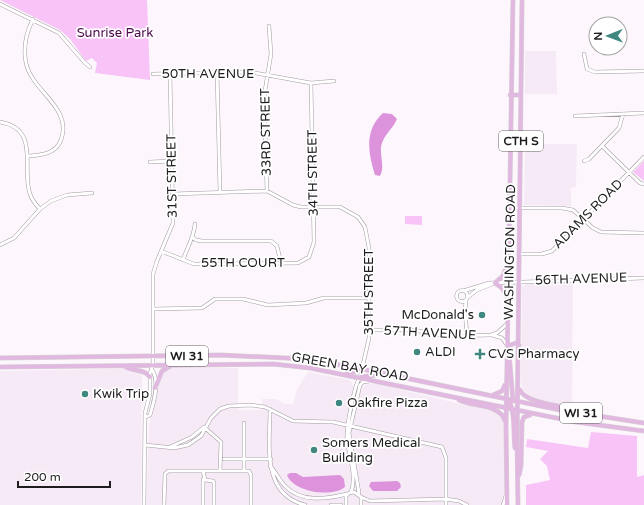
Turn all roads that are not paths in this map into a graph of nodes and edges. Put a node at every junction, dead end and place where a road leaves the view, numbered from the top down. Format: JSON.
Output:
{"nodes":[{"id":1,"x":513,"y":0,"type":"edge"},
{"id":2,"x":522,"y":0,"type":"edge"},
{"id":3,"x":0,"y":4,"type":"edge"},
{"id":4,"x":33,"y":19,"type":"junction"},
{"id":5,"x":269,"y":26,"type":"dead end"},
{"id":6,"x":584,"y":54,"type":"dead end"},
{"id":7,"x":90,"y":67,"type":"dead end"},
{"id":8,"x":644,"y":71,"type":"edge"},
{"id":9,"x":217,"y":72,"type":"junction"},
{"id":10,"x":153,"y":74,"type":"dead end"},
{"id":11,"x":170,"y":74,"type":"junction"},
{"id":12,"x":267,"y":74,"type":"junction"},
{"id":13,"x":334,"y":81,"type":"dead end"},
{"id":14,"x":311,"y":83,"type":"junction"},
{"id":15,"x":510,"y":95,"type":"junction"},
{"id":16,"x":521,"y":95,"type":"junction"},
{"id":17,"x":644,"y":113,"type":"edge"},
{"id":18,"x":623,"y":114,"type":"junction"},
{"id":19,"x":575,"y":116,"type":"dead end"},
{"id":20,"x":0,"y":122,"type":"edge"},
{"id":21,"x":602,"y":146,"type":"junction"},
{"id":22,"x":28,"y":156,"type":"junction"},
{"id":23,"x":644,"y":157,"type":"edge"},
{"id":24,"x":172,"y":161,"type":"junction"},
{"id":25,"x":584,"y":161,"type":"dead end"},
{"id":26,"x":150,"y":162,"type":"dead end"},
{"id":27,"x":630,"y":172,"type":"junction"},
{"id":28,"x":644,"y":184,"type":"edge"},
{"id":29,"x":267,"y":191,"type":"junction"},
{"id":30,"x":92,"y":193,"type":"dead end"},
{"id":31,"x":220,"y":193,"type":"junction"},
{"id":32,"x":172,"y":194,"type":"junction"},
{"id":33,"x":314,"y":207,"type":"junction"},
{"id":34,"x":509,"y":208,"type":"junction"},
{"id":35,"x":520,"y":208,"type":"junction"},
{"id":36,"x":40,"y":209,"type":"junction"},
{"id":37,"x":584,"y":219,"type":"junction"},
{"id":38,"x":195,"y":224,"type":"dead end"},
{"id":39,"x":644,"y":233,"type":"edge"},
{"id":40,"x":192,"y":237,"type":"junction"},
{"id":41,"x":0,"y":245,"type":"edge"},
{"id":42,"x":509,"y":250,"type":"junction"},
{"id":43,"x":161,"y":251,"type":"junction"},
{"id":44,"x":520,"y":254,"type":"junction"},
{"id":45,"x":183,"y":260,"type":"junction"},
{"id":46,"x":304,"y":260,"type":"joint"},
{"id":47,"x":281,"y":263,"type":"junction"},
{"id":48,"x":644,"y":278,"type":"edge"},
{"id":49,"x":508,"y":281,"type":"junction"},
{"id":50,"x":519,"y":281,"type":"junction"},
{"id":51,"x":495,"y":283,"type":"junction"},
{"id":52,"x":463,"y":291,"type":"junction"},
{"id":53,"x":369,"y":298,"type":"junction"},
{"id":54,"x":508,"y":298,"type":"junction"},
{"id":55,"x":466,"y":299,"type":"junction"},
{"id":56,"x":459,"y":302,"type":"junction"},
{"id":57,"x":153,"y":309,"type":"junction"},
{"id":58,"x":464,"y":311,"type":"junction"},
{"id":59,"x":508,"y":322,"type":"junction"},
{"id":60,"x":369,"y":330,"type":"junction"},
{"id":61,"x":467,"y":335,"type":"junction"},
{"id":62,"x":491,"y":335,"type":"junction"},
{"id":63,"x":519,"y":345,"type":"junction"},
{"id":64,"x":508,"y":346,"type":"junction"},
{"id":65,"x":153,"y":357,"type":"junction"},
{"id":66,"x":0,"y":358,"type":"edge"},
{"id":67,"x":507,"y":358,"type":"junction"},
{"id":68,"x":124,"y":365,"type":"junction"},
{"id":69,"x":172,"y":365,"type":"junction"},
{"id":70,"x":0,"y":367,"type":"edge"},
{"id":71,"x":153,"y":367,"type":"junction"},
{"id":72,"x":362,"y":369,"type":"junction"},
{"id":73,"x":343,"y":373,"type":"junction"},
{"id":74,"x":385,"y":374,"type":"junction"},
{"id":75,"x":150,"y":377,"type":"junction"},
{"id":76,"x":360,"y":377,"type":"junction"},
{"id":77,"x":375,"y":380,"type":"junction"},
{"id":78,"x":519,"y":384,"type":"junction"},
{"id":79,"x":155,"y":388,"type":"junction"},
{"id":80,"x":491,"y":395,"type":"junction"},
{"id":81,"x":455,"y":398,"type":"junction"},
{"id":82,"x":506,"y":399,"type":"junction"},
{"id":83,"x":512,"y":400,"type":"junction"},
{"id":84,"x":519,"y":401,"type":"junction"},
{"id":85,"x":270,"y":409,"type":"junction"},
{"id":86,"x":507,"y":409,"type":"junction"},
{"id":87,"x":513,"y":410,"type":"junction"},
{"id":88,"x":519,"y":412,"type":"junction"},
{"id":89,"x":534,"y":414,"type":"junction"},
{"id":90,"x":589,"y":414,"type":"junction"},
{"id":91,"x":146,"y":417,"type":"junction"},
{"id":92,"x":244,"y":422,"type":"dead end"},
{"id":93,"x":644,"y":423,"type":"edge"},
{"id":94,"x":349,"y":426,"type":"junction"},
{"id":95,"x":204,"y":427,"type":"junction"},
{"id":96,"x":506,"y":428,"type":"junction"},
{"id":97,"x":644,"y":431,"type":"edge"},
{"id":98,"x":145,"y":445,"type":"junction"},
{"id":99,"x":224,"y":459,"type":"dead end"},
{"id":100,"x":244,"y":459,"type":"junction"},
{"id":101,"x":270,"y":459,"type":"junction"},
{"id":102,"x":270,"y":466,"type":"junction"},
{"id":103,"x":203,"y":471,"type":"junction"},
{"id":104,"x":220,"y":471,"type":"junction"},
{"id":105,"x":244,"y":471,"type":"junction"},
{"id":106,"x":203,"y":478,"type":"junction"},
{"id":107,"x":518,"y":479,"type":"junction"},
{"id":108,"x":351,"y":492,"type":"junction"},
{"id":109,"x":347,"y":494,"type":"junction"},
{"id":110,"x":359,"y":494,"type":"junction"},
{"id":111,"x":507,"y":494,"type":"junction"},
{"id":112,"x":362,"y":497,"type":"junction"},
{"id":113,"x":446,"y":499,"type":"junction"},
{"id":114,"x":144,"y":505,"type":"edge"},
{"id":115,"x":164,"y":505,"type":"edge"},
{"id":116,"x":203,"y":505,"type":"edge"},
{"id":117,"x":214,"y":505,"type":"edge"},
{"id":118,"x":251,"y":505,"type":"edge"},
{"id":119,"x":305,"y":505,"type":"edge"},
{"id":120,"x":331,"y":505,"type":"edge"},
{"id":121,"x":341,"y":505,"type":"edge"},
{"id":122,"x":346,"y":505,"type":"edge"},
{"id":123,"x":361,"y":505,"type":"edge"},
{"id":124,"x":446,"y":505,"type":"edge"},
{"id":125,"x":467,"y":505,"type":"edge"},
{"id":126,"x":503,"y":505,"type":"edge"},
{"id":127,"x":507,"y":505,"type":"edge"},
{"id":128,"x":518,"y":505,"type":"edge"}],
"edges":[{"from":1,"to":15,"type":"main road","name":"WASHINGTON ROAD","number":"CTH S"},
{"from":2,"to":16,"type":"main road","name":"WASHINGTON ROAD","number":"CTH S"},
{"from":3,"to":4,"type":"street"},
{"from":4,"to":7,"type":"street"},
{"from":4,"to":22,"type":"street"},
{"from":5,"to":12,"type":"street","name":"33RD STREET"},
{"from":6,"to":8,"type":"street"},
{"from":9,"to":11,"type":"street","name":"50TH AVENUE"},
{"from":9,"to":12,"type":"street","name":"50TH AVENUE"},
{"from":9,"to":31,"type":"street"},
{"from":10,"to":11,"type":"street","name":"50TH AVENUE"},
{"from":11,"to":24,"type":"street","name":"31ST STREET"},
{"from":12,"to":14,"type":"street","name":"50TH AVENUE"},
{"from":12,"to":29,"type":"street","name":"33RD STREET"},
{"from":13,"to":14,"type":"street","name":"50TH AVENUE"},
{"from":14,"to":33,"type":"street","name":"34TH STREET"},
{"from":15,"to":16,"type":"main road"},
{"from":15,"to":34,"type":"main road","name":"WASHINGTON ROAD","number":"CTH S"},
{"from":16,"to":35,"type":"main road","name":"WASHINGTON ROAD","number":"CTH S"},
{"from":17,"to":18,"type":"street"},
{"from":18,"to":19,"type":"street"},
{"from":18,"to":21,"type":"street"},
{"from":20,"to":22,"type":"street"},
{"from":21,"to":25,"type":"street"},
{"from":21,"to":27,"type":"street"},
{"from":22,"to":36,"type":"street"},
{"from":23,"to":27,"type":"street","name":"ADAMS ROAD"},
{"from":24,"to":26,"type":"street"},
{"from":24,"to":32,"type":"street","name":"31ST STREET"},
{"from":27,"to":28,"type":"street"},
{"from":27,"to":37,"type":"street","name":"ADAMS ROAD"},
{"from":29,"to":31,"type":"street"},
{"from":29,"to":33,"type":"street"},
{"from":30,"to":36,"type":"street"},
{"from":31,"to":32,"type":"street"},
{"from":32,"to":43,"type":"street","name":"31ST STREET"},
{"from":33,"to":46,"type":"street","name":"34TH STREET"},
{"from":33,"to":53,"type":"street","name":"35TH STREET"},
{"from":34,"to":35,"type":"street"},
{"from":34,"to":42,"type":"main road","name":"WASHINGTON ROAD","number":"CTH S"},
{"from":35,"to":37,"type":"street"},
{"from":35,"to":44,"type":"main road","name":"WASHINGTON ROAD","number":"CTH S"},
{"from":36,"to":41,"type":"street"},
{"from":37,"to":39,"type":"street"},
{"from":37,"to":44,"type":"street","name":"ADAMS ROAD"},
{"from":38,"to":40,"type":"street"},
{"from":40,"to":45,"type":"street"},
{"from":40,"to":47,"type":"street"},
{"from":42,"to":49,"type":"main road","name":"WASHINGTON ROAD","number":"CTH S"},
{"from":42,"to":51,"type":"main road"},
{"from":43,"to":45,"type":"street","name":"55TH COURT"},
{"from":43,"to":57,"type":"street","name":"31ST STREET"},
{"from":44,"to":50,"type":"main road","name":"WASHINGTON ROAD","number":"CTH S"},
{"from":45,"to":47,"type":"street","name":"55TH COURT"},
{"from":46,"to":47,"type":"street","name":"55TH COURT"},
{"from":48,"to":50,"type":"street","name":"56TH AVENUE"},
{"from":49,"to":50,"type":"street","name":"56TH AVENUE"},
{"from":49,"to":51,"type":"street","name":"56TH AVENUE"},
{"from":49,"to":54,"type":"main road","name":"WASHINGTON ROAD","number":"CTH S"},
{"from":50,"to":63,"type":"main road","name":"WASHINGTON ROAD","number":"CTH S"},
{"from":51,"to":52,"type":"street","name":"56TH AVENUE"},
{"from":51,"to":54,"type":"main road"},
{"from":51,"to":55,"type":"street","name":"56TH AVENUE"},
{"from":52,"to":55,"type":"street"},
{"from":52,"to":56,"type":"street"},
{"from":53,"to":57,"type":"street"},
{"from":53,"to":60,"type":"street","name":"35TH STREET"},
{"from":54,"to":59,"type":"main road","name":"WASHINGTON ROAD","number":"CTH S"},
{"from":55,"to":56,"type":"street"},
{"from":55,"to":58,"type":"street"},
{"from":56,"to":58,"type":"street"},
{"from":57,"to":65,"type":"street","name":"31ST STREET"},
{"from":58,"to":61,"type":"street"},
{"from":59,"to":62,"type":"street","name":"57TH AVENUE"},
{"from":59,"to":64,"type":"main road","name":"WASHINGTON ROAD","number":"CTH S"},
{"from":60,"to":61,"type":"street","name":"57TH AVENUE"},
{"from":60,"to":72,"type":"street","name":"35TH STREET"},
{"from":61,"to":62,"type":"street","name":"57TH AVENUE"},
{"from":62,"to":64,"type":"street","name":"57TH AVENUE"},
{"from":63,"to":64,"type":"main road"},
{"from":63,"to":78,"type":"main road","name":"WASHINGTON ROAD","number":"CTH S"},
{"from":64,"to":67,"type":"main road","name":"WASHINGTON ROAD","number":"CTH S"},
{"from":64,"to":83,"type":"main road"},
{"from":65,"to":66,"type":"main road","name":"GREEN BAY ROAD","number":"WI 31"},
{"from":65,"to":71,"type":"street","name":"31ST STREET"},
{"from":65,"to":72,"type":"main road","name":"GREEN BAY ROAD","number":"WI 31"},
{"from":67,"to":80,"type":"main road"},
{"from":67,"to":82,"type":"main road","name":"WASHINGTON ROAD","number":"CTH S"},
{"from":68,"to":70,"type":"main road","name":"GREEN BAY ROAD","number":"WI 31"},
{"from":68,"to":71,"type":"main road","name":"GREEN BAY ROAD","number":"WI 31"},
{"from":68,"to":75,"type":"main road"},
{"from":69,"to":71,"type":"main road","name":"GREEN BAY ROAD","number":"WI 31"},
{"from":69,"to":73,"type":"main road","name":"GREEN BAY ROAD","number":"WI 31"},
{"from":69,"to":79,"type":"main road"},
{"from":71,"to":75,"type":"street","name":"31ST STREET"},
{"from":71,"to":79,"type":"street","name":"31ST STREET"},
{"from":72,"to":73,"type":"main road"},
{"from":72,"to":74,"type":"main road","name":"GREEN BAY ROAD","number":"WI 31"},
{"from":73,"to":76,"type":"main road","name":"GREEN BAY ROAD","number":"WI 31"},
{"from":74,"to":76,"type":"main road"},
{"from":74,"to":80,"type":"main road","name":"GREEN BAY ROAD","number":"WI 31"},
{"from":75,"to":91,"type":"street","name":"31ST STREET"},
{"from":76,"to":77,"type":"main road","name":"GREEN BAY ROAD","number":"WI 31"},
{"from":76,"to":94,"type":"street"},
{"from":77,"to":81,"type":"main road","name":"GREEN BAY ROAD","number":"WI 31"},
{"from":77,"to":94,"type":"street"},
{"from":78,"to":84,"type":"main road","name":"WASHINGTON ROAD","number":"CTH S"},
{"from":78,"to":90,"type":"main road"},
{"from":79,"to":91,"type":"street","name":"31ST STREET"},
{"from":80,"to":82,"type":"main road","name":"GREEN BAY ROAD","number":"WI 31"},
{"from":81,"to":86,"type":"main road","name":"GREEN BAY ROAD","number":"WI 31"},
{"from":81,"to":96,"type":"main road"},
{"from":82,"to":83,"type":"main road","name":"GREEN BAY ROAD","number":"WI 31"},
{"from":82,"to":86,"type":"main road","name":"WASHINGTON ROAD","number":"CTH S"},
{"from":82,"to":87,"type":"main road"},
{"from":83,"to":84,"type":"main road","name":"GREEN BAY ROAD","number":"WI 31"},
{"from":83,"to":88,"type":"main road"},
{"from":84,"to":88,"type":"main road","name":"WASHINGTON ROAD","number":"CTH S"},
{"from":84,"to":90,"type":"main road","name":"GREEN BAY ROAD","number":"WI 31"},
{"from":85,"to":94,"type":"street"},
{"from":85,"to":95,"type":"street"},
{"from":85,"to":101,"type":"street"},
{"from":86,"to":87,"type":"main road","name":"GREEN BAY ROAD","number":"WI 31"},
{"from":86,"to":96,"type":"main road","name":"WASHINGTON ROAD","number":"CTH S"},
{"from":87,"to":88,"type":"main road","name":"GREEN BAY ROAD","number":"WI 31"},
{"from":87,"to":107,"type":"main road"},
{"from":88,"to":89,"type":"main road","name":"GREEN BAY ROAD","number":"WI 31"},
{"from":88,"to":107,"type":"main road","name":"WASHINGTON ROAD","number":"CTH S"},
{"from":89,"to":97,"type":"main road","name":"GREEN BAY ROAD","number":"WI 31"},
{"from":89,"to":107,"type":"main road"},
{"from":90,"to":93,"type":"main road","name":"GREEN BAY ROAD","number":"WI 31"},
{"from":91,"to":98,"type":"street","name":"31ST STREET"},
{"from":92,"to":100,"type":"street"},
{"from":94,"to":108,"type":"street"},
{"from":94,"to":110,"type":"street"},
{"from":94,"to":113,"type":"street"},
{"from":95,"to":98,"type":"street"},
{"from":95,"to":104,"type":"street"},
{"from":96,"to":111,"type":"main road","name":"WASHINGTON ROAD","number":"CTH S"},
{"from":98,"to":114,"type":"street","name":"31ST STREET"},
{"from":99,"to":100,"type":"street"},
{"from":100,"to":101,"type":"street"},
{"from":100,"to":105,"type":"street"},
{"from":101,"to":102,"type":"street"},
{"from":102,"to":109,"type":"street"},
{"from":102,"to":119,"type":"street"},
{"from":103,"to":104,"type":"street"},
{"from":103,"to":106,"type":"street"},
{"from":103,"to":115,"type":"street"},
{"from":104,"to":105,"type":"street"},
{"from":105,"to":118,"type":"street"},
{"from":106,"to":116,"type":"street"},
{"from":106,"to":117,"type":"street"},
{"from":107,"to":128,"type":"main road","name":"WASHINGTON ROAD","number":"CTH S"},
{"from":108,"to":109,"type":"street"},
{"from":108,"to":110,"type":"street"},
{"from":109,"to":122,"type":"street"},
{"from":110,"to":112,"type":"street"},
{"from":111,"to":126,"type":"street"},
{"from":111,"to":127,"type":"main road","name":"WASHINGTON ROAD","number":"CTH S"},
{"from":112,"to":113,"type":"street"},
{"from":112,"to":123,"type":"street"},
{"from":113,"to":124,"type":"street"},
{"from":113,"to":125,"type":"street"},
{"from":120,"to":121,"type":"street"}]}
